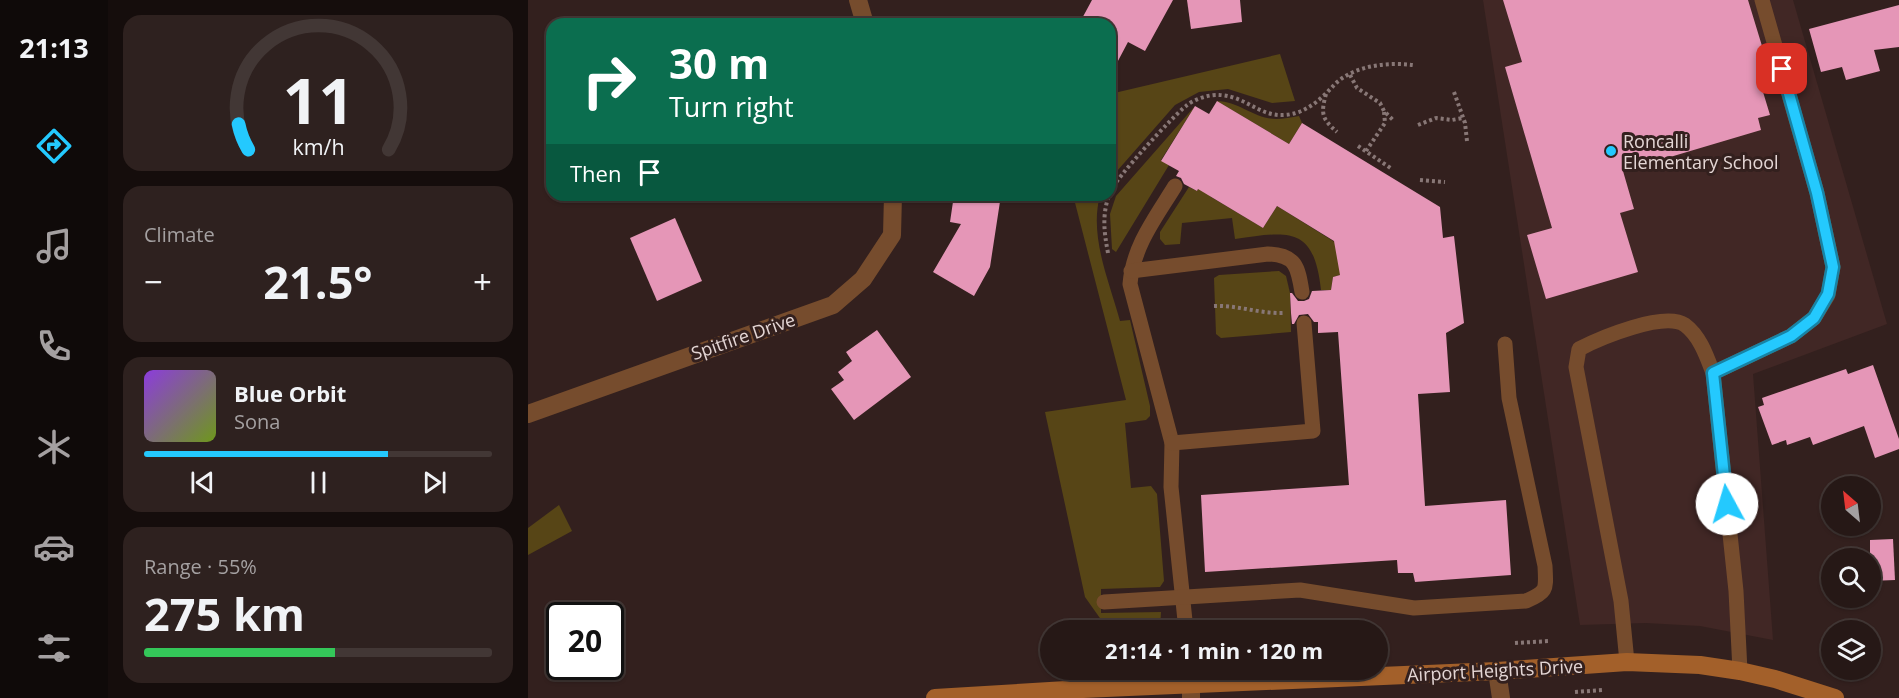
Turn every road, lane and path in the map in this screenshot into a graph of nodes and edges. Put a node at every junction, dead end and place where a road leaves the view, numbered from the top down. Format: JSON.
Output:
{"nodes":[{"id":1,"x":858,"y":0,"type":"edge"},
{"id":2,"x":1762,"y":0,"type":"edge"},
{"id":3,"x":863,"y":18,"type":"edge"},
{"id":4,"x":1413,"y":65,"type":"dead end"},
{"id":5,"x":1350,"y":75,"type":"junction"},
{"id":6,"x":1454,"y":92,"type":"dead end"},
{"id":7,"x":1326,"y":94,"type":"junction"},
{"id":8,"x":1384,"y":111,"type":"junction"},
{"id":9,"x":1463,"y":118,"type":"junction"},
{"id":10,"x":1393,"y":120,"type":"dead end"},
{"id":11,"x":1418,"y":125,"type":"dead end"},
{"id":12,"x":1337,"y":132,"type":"dead end"},
{"id":13,"x":1467,"y":141,"type":"dead end"},
{"id":14,"x":1358,"y":146,"type":"dead end"},
{"id":15,"x":1366,"y":151,"type":"junction"},
{"id":16,"x":1392,"y":169,"type":"dead end"},
{"id":17,"x":1420,"y":180,"type":"dead end"},
{"id":18,"x":1116,"y":182,"type":"edge"},
{"id":19,"x":1445,"y":182,"type":"dead end"},
{"id":20,"x":1175,"y":186,"type":"dead end"},
{"id":21,"x":893,"y":201,"type":"edge"},
{"id":22,"x":1106,"y":201,"type":"edge"},
{"id":23,"x":1108,"y":253,"type":"dead end"},
{"id":24,"x":1131,"y":271,"type":"junction"},
{"id":25,"x":1302,"y":292,"type":"dead end"},
{"id":26,"x":1215,"y":306,"type":"dead end"},
{"id":27,"x":1291,"y":313,"type":"dead end"},
{"id":28,"x":1304,"y":323,"type":"dead end"},
{"id":29,"x":1505,"y":344,"type":"dead end"},
{"id":30,"x":1713,"y":373,"type":"junction"},
{"id":31,"x":528,"y":414,"type":"edge"},
{"id":32,"x":1172,"y":443,"type":"junction"},
{"id":33,"x":1182,"y":598,"type":"junction"},
{"id":34,"x":1104,"y":602,"type":"dead end"},
{"id":35,"x":1185,"y":620,"type":"edge"},
{"id":36,"x":1627,"y":662,"type":"junction"},
{"id":37,"x":1497,"y":671,"type":"junction"},
{"id":38,"x":1740,"y":671,"type":"junction"},
{"id":39,"x":1190,"y":684,"type":"edge"},
{"id":40,"x":936,"y":698,"type":"edge"},
{"id":41,"x":1500,"y":698,"type":"edge"},
{"id":42,"x":1835,"y":698,"type":"edge"}],
"edges":[{"from":1,"to":3,"type":"street"},
{"from":2,"to":30,"type":"lane"},
{"from":4,"to":5,"type":"path"},
{"from":5,"to":7,"type":"path"},
{"from":5,"to":8,"type":"path"},
{"from":6,"to":9,"type":"path"},
{"from":7,"to":12,"type":"path"},
{"from":7,"to":18,"type":"path"},
{"from":8,"to":10,"type":"path"},
{"from":8,"to":15,"type":"path"},
{"from":9,"to":11,"type":"path"},
{"from":9,"to":13,"type":"path"},
{"from":14,"to":15,"type":"path"},
{"from":15,"to":16,"type":"path"},
{"from":17,"to":19,"type":"path"},
{"from":20,"to":24,"type":"lane"},
{"from":21,"to":31,"type":"street","name":"Spitfire Drive"},
{"from":22,"to":23,"type":"path"},
{"from":24,"to":25,"type":"lane"},
{"from":24,"to":32,"type":"lane"},
{"from":26,"to":27,"type":"path"},
{"from":28,"to":32,"type":"lane"},
{"from":29,"to":33,"type":"lane"},
{"from":30,"to":36,"type":"lane"},
{"from":30,"to":38,"type":"lane"},
{"from":32,"to":33,"type":"lane"},
{"from":33,"to":34,"type":"lane"},
{"from":33,"to":35,"type":"lane"},
{"from":36,"to":37,"type":"street","name":"Airport Heights Drive"},
{"from":36,"to":38,"type":"street","name":"Airport Heights Drive"},
{"from":37,"to":39,"type":"street","name":"Airport Heights Drive"},
{"from":37,"to":41,"type":"street"},
{"from":38,"to":42,"type":"street","name":"Airport Heights Drive"},
{"from":39,"to":40,"type":"street","name":"Airport Heights Drive"}]}
